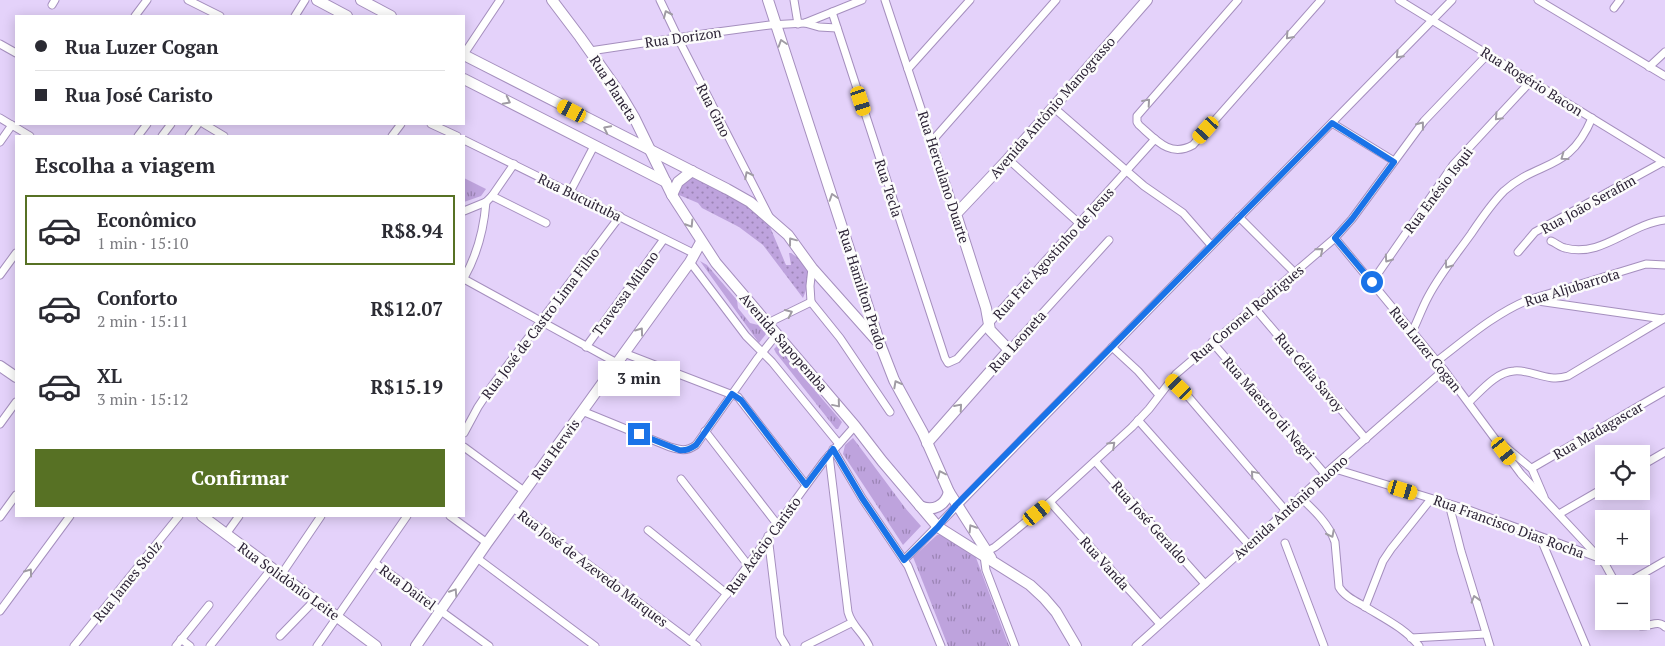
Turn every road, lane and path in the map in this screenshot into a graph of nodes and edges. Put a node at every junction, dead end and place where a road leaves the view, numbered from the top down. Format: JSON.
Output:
{"nodes":[{"id":1,"x":147,"y":0,"type":"edge"},
{"id":2,"x":188,"y":0,"type":"edge"},
{"id":3,"x":305,"y":0,"type":"edge"},
{"id":4,"x":317,"y":0,"type":"edge"},
{"id":5,"x":361,"y":0,"type":"edge"},
{"id":6,"x":500,"y":0,"type":"edge"},
{"id":7,"x":552,"y":0,"type":"edge"},
{"id":8,"x":660,"y":0,"type":"edge"},
{"id":9,"x":768,"y":0,"type":"edge"},
{"id":10,"x":794,"y":0,"type":"edge"},
{"id":11,"x":885,"y":0,"type":"edge"},
{"id":12,"x":970,"y":0,"type":"edge"},
{"id":13,"x":1056,"y":0,"type":"edge"},
{"id":14,"x":1147,"y":0,"type":"edge"},
{"id":15,"x":1238,"y":0,"type":"edge"},
{"id":16,"x":1321,"y":0,"type":"edge"},
{"id":17,"x":1399,"y":0,"type":"edge"},
{"id":18,"x":1452,"y":0,"type":"edge"},
{"id":19,"x":1538,"y":0,"type":"edge"},
{"id":20,"x":1620,"y":0,"type":"edge"},
{"id":21,"x":858,"y":1,"type":"edge"},
{"id":22,"x":1614,"y":8,"type":"dead end"},
{"id":23,"x":832,"y":12,"type":"junction"},
{"id":24,"x":136,"y":15,"type":"edge"},
{"id":25,"x":218,"y":15,"type":"edge"},
{"id":26,"x":296,"y":15,"type":"edge"},
{"id":27,"x":346,"y":15,"type":"edge"},
{"id":28,"x":390,"y":15,"type":"edge"},
{"id":29,"x":1433,"y":20,"type":"junction"},
{"id":30,"x":801,"y":24,"type":"junction"},
{"id":31,"x":776,"y":25,"type":"junction"},
{"id":32,"x":837,"y":28,"type":"junction"},
{"id":33,"x":678,"y":38,"type":"junction"},
{"id":34,"x":0,"y":44,"type":"edge"},
{"id":35,"x":590,"y":51,"type":"junction"},
{"id":36,"x":15,"y":52,"type":"edge"},
{"id":37,"x":465,"y":52,"type":"edge"},
{"id":38,"x":1665,"y":52,"type":"edge"},
{"id":39,"x":465,"y":54,"type":"edge"},
{"id":40,"x":1488,"y":54,"type":"junction"},
{"id":41,"x":1649,"y":67,"type":"junction"},
{"id":42,"x":908,"y":69,"type":"junction"},
{"id":43,"x":1665,"y":76,"type":"edge"},
{"id":44,"x":465,"y":80,"type":"edge"},
{"id":45,"x":1531,"y":81,"type":"junction"},
{"id":46,"x":1053,"y":107,"type":"junction"},
{"id":47,"x":0,"y":118,"type":"edge"},
{"id":48,"x":1592,"y":118,"type":"junction"},
{"id":49,"x":1332,"y":123,"type":"junction"},
{"id":50,"x":12,"y":125,"type":"junction"},
{"id":51,"x":206,"y":125,"type":"edge"},
{"id":52,"x":433,"y":125,"type":"edge"},
{"id":53,"x":28,"y":135,"type":"edge"},
{"id":54,"x":222,"y":135,"type":"edge"},
{"id":55,"x":455,"y":135,"type":"edge"},
{"id":56,"x":1155,"y":139,"type":"junction"},
{"id":57,"x":465,"y":140,"type":"edge"},
{"id":58,"x":639,"y":140,"type":"junction"},
{"id":59,"x":932,"y":140,"type":"junction"},
{"id":60,"x":0,"y":142,"type":"edge"},
{"id":61,"x":594,"y":146,"type":"junction"},
{"id":62,"x":650,"y":151,"type":"junction"},
{"id":63,"x":1008,"y":159,"type":"junction"},
{"id":64,"x":1394,"y":162,"type":"junction"},
{"id":65,"x":1664,"y":163,"type":"edge"},
{"id":66,"x":514,"y":164,"type":"junction"},
{"id":67,"x":692,"y":171,"type":"junction"},
{"id":68,"x":1126,"y":171,"type":"junction"},
{"id":69,"x":666,"y":182,"type":"junction"},
{"id":70,"x":570,"y":192,"type":"junction"},
{"id":71,"x":672,"y":195,"type":"junction"},
{"id":72,"x":492,"y":196,"type":"junction"},
{"id":73,"x":486,"y":202,"type":"junction"},
{"id":74,"x":465,"y":211,"type":"edge"},
{"id":75,"x":956,"y":214,"type":"junction"},
{"id":76,"x":620,"y":216,"type":"junction"},
{"id":77,"x":1239,"y":217,"type":"junction"},
{"id":78,"x":770,"y":218,"type":"junction"},
{"id":79,"x":1665,"y":220,"type":"edge"},
{"id":80,"x":546,"y":223,"type":"dead end"},
{"id":81,"x":1080,"y":224,"type":"junction"},
{"id":82,"x":1335,"y":238,"type":"junction"},
{"id":83,"x":664,"y":239,"type":"junction"},
{"id":84,"x":1108,"y":240,"type":"dead end"},
{"id":85,"x":1551,"y":241,"type":"dead end"},
{"id":86,"x":1211,"y":245,"type":"junction"},
{"id":87,"x":698,"y":252,"type":"junction"},
{"id":88,"x":1518,"y":252,"type":"dead end"},
{"id":89,"x":15,"y":254,"type":"edge"},
{"id":90,"x":1665,"y":265,"type":"edge"},
{"id":91,"x":812,"y":268,"type":"junction"},
{"id":92,"x":1294,"y":272,"type":"junction"},
{"id":93,"x":0,"y":275,"type":"edge"},
{"id":94,"x":465,"y":276,"type":"edge"},
{"id":95,"x":465,"y":279,"type":"edge"},
{"id":96,"x":1372,"y":282,"type":"junction"},
{"id":97,"x":1528,"y":300,"type":"junction"},
{"id":98,"x":811,"y":302,"type":"junction"},
{"id":99,"x":1253,"y":306,"type":"junction"},
{"id":100,"x":1664,"y":319,"type":"edge"},
{"id":101,"x":539,"y":322,"type":"junction"},
{"id":102,"x":768,"y":323,"type":"junction"},
{"id":103,"x":989,"y":324,"type":"junction"},
{"id":104,"x":1412,"y":332,"type":"junction"},
{"id":105,"x":777,"y":334,"type":"junction"},
{"id":106,"x":1212,"y":342,"type":"junction"},
{"id":107,"x":880,"y":344,"type":"junction"},
{"id":108,"x":586,"y":347,"type":"junction"},
{"id":109,"x":1112,"y":347,"type":"junction"},
{"id":110,"x":1009,"y":350,"type":"junction"},
{"id":111,"x":624,"y":353,"type":"junction"},
{"id":112,"x":762,"y":353,"type":"junction"},
{"id":113,"x":1437,"y":361,"type":"junction"},
{"id":114,"x":617,"y":363,"type":"junction"},
{"id":115,"x":948,"y":363,"type":"joint"},
{"id":116,"x":0,"y":366,"type":"edge"},
{"id":117,"x":1444,"y":370,"type":"junction"},
{"id":118,"x":15,"y":373,"type":"edge"},
{"id":119,"x":1171,"y":380,"type":"junction"},
{"id":120,"x":1665,"y":391,"type":"edge"},
{"id":121,"x":732,"y":394,"type":"junction"},
{"id":122,"x":1159,"y":395,"type":"junction"},
{"id":123,"x":1469,"y":402,"type":"junction"},
{"id":124,"x":15,"y":403,"type":"edge"},
{"id":125,"x":582,"y":411,"type":"junction"},
{"id":126,"x":890,"y":412,"type":"dead end"},
{"id":127,"x":1138,"y":420,"type":"junction"},
{"id":128,"x":0,"y":424,"type":"edge"},
{"id":129,"x":855,"y":426,"type":"junction"},
{"id":130,"x":465,"y":431,"type":"edge"},
{"id":131,"x":706,"y":431,"type":"junction"},
{"id":132,"x":1366,"y":439,"type":"junction"},
{"id":133,"x":1496,"y":440,"type":"junction"},
{"id":134,"x":927,"y":443,"type":"junction"},
{"id":135,"x":465,"y":448,"type":"edge"},
{"id":136,"x":833,"y":449,"type":"junction"},
{"id":137,"x":1665,"y":452,"type":"edge"},
{"id":138,"x":1095,"y":461,"type":"junction"},
{"id":139,"x":1650,"y":461,"type":"edge"},
{"id":140,"x":1332,"y":468,"type":"junction"},
{"id":141,"x":1532,"y":468,"type":"junction"},
{"id":142,"x":1325,"y":474,"type":"junction"},
{"id":143,"x":681,"y":478,"type":"dead end"},
{"id":144,"x":806,"y":485,"type":"junction"},
{"id":145,"x":524,"y":491,"type":"junction"},
{"id":146,"x":949,"y":492,"type":"junction"},
{"id":147,"x":1595,"y":493,"type":"edge"},
{"id":148,"x":15,"y":496,"type":"edge"},
{"id":149,"x":1300,"y":497,"type":"junction"},
{"id":150,"x":1544,"y":498,"type":"junction"},
{"id":151,"x":1431,"y":499,"type":"junction"},
{"id":152,"x":1050,"y":502,"type":"junction"},
{"id":153,"x":1449,"y":504,"type":"junction"},
{"id":154,"x":919,"y":505,"type":"junction"},
{"id":155,"x":956,"y":505,"type":"junction"},
{"id":156,"x":513,"y":508,"type":"junction"},
{"id":157,"x":1286,"y":511,"type":"junction"},
{"id":158,"x":1559,"y":514,"type":"junction"},
{"id":159,"x":0,"y":517,"type":"edge"},
{"id":160,"x":69,"y":517,"type":"edge"},
{"id":161,"x":178,"y":517,"type":"edge"},
{"id":162,"x":203,"y":517,"type":"edge"},
{"id":163,"x":238,"y":517,"type":"edge"},
{"id":164,"x":320,"y":517,"type":"edge"},
{"id":165,"x":406,"y":517,"type":"edge"},
{"id":166,"x":451,"y":517,"type":"edge"},
{"id":167,"x":777,"y":524,"type":"junction"},
{"id":168,"x":938,"y":527,"type":"junction"},
{"id":169,"x":648,"y":530,"type":"dead end"},
{"id":170,"x":226,"y":534,"type":"junction"},
{"id":171,"x":768,"y":536,"type":"junction"},
{"id":172,"x":1540,"y":537,"type":"junction"},
{"id":173,"x":487,"y":543,"type":"junction"},
{"id":174,"x":1285,"y":543,"type":"dead end"},
{"id":175,"x":1249,"y":545,"type":"junction"},
{"id":176,"x":982,"y":553,"type":"junction"},
{"id":177,"x":1595,"y":554,"type":"edge"},
{"id":178,"x":1595,"y":557,"type":"edge"},
{"id":179,"x":477,"y":558,"type":"junction"},
{"id":180,"x":904,"y":560,"type":"junction"},
{"id":181,"x":1665,"y":561,"type":"edge"},
{"id":182,"x":375,"y":563,"type":"junction"},
{"id":183,"x":748,"y":565,"type":"junction"},
{"id":184,"x":277,"y":571,"type":"junction"},
{"id":185,"x":1641,"y":575,"type":"edge"},
{"id":186,"x":1204,"y":584,"type":"junction"},
{"id":187,"x":727,"y":594,"type":"junction"},
{"id":188,"x":315,"y":600,"type":"junction"},
{"id":189,"x":209,"y":604,"type":"dead end"},
{"id":190,"x":1365,"y":607,"type":"junction"},
{"id":191,"x":0,"y":611,"type":"edge"},
{"id":192,"x":441,"y":611,"type":"junction"},
{"id":193,"x":338,"y":617,"type":"junction"},
{"id":194,"x":851,"y":623,"type":"junction"},
{"id":195,"x":1160,"y":624,"type":"junction"},
{"id":196,"x":1650,"y":624,"type":"edge"},
{"id":197,"x":1665,"y":627,"type":"edge"},
{"id":198,"x":1486,"y":634,"type":"junction"},
{"id":199,"x":280,"y":636,"type":"dead end"},
{"id":200,"x":1411,"y":638,"type":"junction"},
{"id":201,"x":182,"y":639,"type":"junction"},
{"id":202,"x":693,"y":644,"type":"edge"},
{"id":203,"x":74,"y":646,"type":"edge"},
{"id":204,"x":176,"y":646,"type":"edge"},
{"id":205,"x":190,"y":646,"type":"edge"},
{"id":206,"x":210,"y":646,"type":"edge"},
{"id":207,"x":317,"y":646,"type":"edge"},
{"id":208,"x":376,"y":646,"type":"edge"},
{"id":209,"x":416,"y":646,"type":"edge"},
{"id":210,"x":490,"y":646,"type":"edge"},
{"id":211,"x":595,"y":646,"type":"edge"},
{"id":212,"x":786,"y":646,"type":"edge"},
{"id":213,"x":805,"y":646,"type":"edge"},
{"id":214,"x":869,"y":646,"type":"edge"},
{"id":215,"x":941,"y":646,"type":"edge"},
{"id":216,"x":1015,"y":646,"type":"edge"},
{"id":217,"x":1076,"y":646,"type":"edge"},
{"id":218,"x":1136,"y":646,"type":"edge"},
{"id":219,"x":1324,"y":646,"type":"edge"},
{"id":220,"x":1419,"y":646,"type":"edge"},
{"id":221,"x":1490,"y":646,"type":"edge"},
{"id":222,"x":1586,"y":646,"type":"edge"}],
"edges":[{"from":1,"to":24,"type":"street"},
{"from":2,"to":25,"type":"street"},
{"from":3,"to":26,"type":"street"},
{"from":4,"to":27,"type":"main road"},
{"from":5,"to":28,"type":"main road"},
{"from":6,"to":37,"type":"street"},
{"from":7,"to":35,"type":"main road","name":"Rua Planeta"},
{"from":33,"to":8,"type":"street","name":"Rua Gino","one_way":true},
{"from":9,"to":31,"type":"main road","name":"Rua Hamilton Prado"},
{"from":10,"to":30,"type":"street"},
{"from":11,"to":42,"type":"street","name":"Rua Herculano Duarte"},
{"from":12,"to":42,"type":"street"},
{"from":13,"to":59,"type":"street"},
{"from":14,"to":46,"type":"main road","name":"Avenida Antônio Manograsso"},
{"from":56,"to":15,"type":"street","one_way":true},
{"from":16,"to":56,"type":"street","one_way":true},
{"from":17,"to":29,"type":"street","name":"Rua Rogério Bacon"},
{"from":18,"to":29,"type":"street"},
{"from":19,"to":41,"type":"street"},
{"from":20,"to":22,"type":"street"},
{"from":21,"to":23,"type":"street"},
{"from":23,"to":30,"type":"street"},
{"from":23,"to":32,"type":"street","name":"Rua Tecla"},
{"from":29,"to":40,"type":"street","name":"Rua Rogério Bacon"},
{"from":29,"to":49,"type":"street","one_way":true},
{"from":30,"to":31,"type":"street","name":"Rua Dorizon"},
{"from":30,"to":32,"type":"street"},
{"from":31,"to":33,"type":"street","name":"Rua Dorizon"},
{"from":107,"to":31,"type":"main road","name":"Rua Hamilton Prado","one_way":true},
{"from":32,"to":115,"type":"street","name":"Rua Tecla"},
{"from":33,"to":35,"type":"street","name":"Rua Dorizon"},
{"from":78,"to":33,"type":"street","name":"Rua Gino","one_way":true},
{"from":34,"to":36,"type":"street"},
{"from":35,"to":58,"type":"main road","name":"Rua Planeta"},
{"from":38,"to":41,"type":"street"},
{"from":58,"to":39,"type":"main road","one_way":true},
{"from":40,"to":45,"type":"street","name":"Rua Rogério Bacon"},
{"from":64,"to":40,"type":"street","name":"Rua Coronel Rodrigues","one_way":true},
{"from":41,"to":43,"type":"street"},
{"from":42,"to":59,"type":"street","name":"Rua Herculano Duarte"},
{"from":44,"to":61,"type":"main road","one_way":true},
{"from":45,"to":48,"type":"street","name":"Rua Rogério Bacon"},
{"from":45,"to":96,"type":"street","name":"Rua Enésio Isqui","one_way":true},
{"from":46,"to":63,"type":"main road","name":"Avenida Antônio Manograsso"},
{"from":46,"to":68,"type":"street"},
{"from":47,"to":50,"type":"street"},
{"from":48,"to":65,"type":"street","name":"Rua Rogério Bacon"},
{"from":48,"to":104,"type":"street","one_way":true},
{"from":49,"to":64,"type":"street"},
{"from":49,"to":77,"type":"street"},
{"from":50,"to":53,"type":"street"},
{"from":50,"to":60,"type":"street"},
{"from":51,"to":54,"type":"street"},
{"from":52,"to":55,"type":"street"},
{"from":56,"to":68,"type":"street","name":"Rua Frei Agostinho de Jesus"},
{"from":57,"to":66,"type":"street","name":"Rua Bucuituba"},
{"from":58,"to":62,"type":"main road"},
{"from":59,"to":75,"type":"street","name":"Rua Herculano Duarte"},
{"from":61,"to":69,"type":"main road"},
{"from":61,"to":70,"type":"street"},
{"from":62,"to":67,"type":"main road"},
{"from":62,"to":69,"type":"main road"},
{"from":63,"to":75,"type":"main road","name":"Avenida Antônio Manograsso"},
{"from":63,"to":81,"type":"street"},
{"from":64,"to":82,"type":"street","name":"Rua Coronel Rodrigues"},
{"from":65,"to":88,"type":"street","name":"Rua João Serafim"},
{"from":66,"to":70,"type":"street","name":"Rua Bucuituba"},
{"from":66,"to":72,"type":"street"},
{"from":67,"to":71,"type":"main road"},
{"from":67,"to":78,"type":"main road"},
{"from":68,"to":81,"type":"street","name":"Rua Frei Agostinho de Jesus"},
{"from":68,"to":86,"type":"street"},
{"from":69,"to":71,"type":"main road","name":"Avenida Sapopemba"},
{"from":70,"to":76,"type":"street","name":"Rua Bucuituba"},
{"from":71,"to":87,"type":"main road","name":"Avenida Sapopemba","one_way":true},
{"from":72,"to":73,"type":"street"},
{"from":72,"to":80,"type":"street"},
{"from":73,"to":74,"type":"street"},
{"from":73,"to":94,"type":"street"},
{"from":75,"to":103,"type":"main road","name":"Rua Herculano Duarte"},
{"from":76,"to":83,"type":"street","name":"Rua Bucuituba"},
{"from":76,"to":101,"type":"street","name":"Rua José de Castro Lima Filho"},
{"from":77,"to":86,"type":"street"},
{"from":77,"to":92,"type":"street"},
{"from":91,"to":78,"type":"main road","one_way":true},
{"from":79,"to":85,"type":"street"},
{"from":81,"to":103,"type":"street","name":"Rua Frei Agostinho de Jesus"},
{"from":92,"to":82,"type":"street","name":"Rua Coronel Rodrigues","one_way":true},
{"from":82,"to":96,"type":"street","name":"Rua Luzer Cogan"},
{"from":83,"to":87,"type":"street","name":"Rua Bucuituba"},
{"from":83,"to":108,"type":"street","name":"Travessa Milano"},
{"from":84,"to":110,"type":"street","name":"Rua Leoneta"},
{"from":86,"to":109,"type":"street"},
{"from":87,"to":102,"type":"main road","name":"Avenida Sapopemba"},
{"from":111,"to":87,"type":"main road","name":"Rua Herwis","one_way":true},
{"from":87,"to":112,"type":"street"},
{"from":89,"to":93,"type":"street"},
{"from":90,"to":97,"type":"street","name":"Rua Aljubarrota"},
{"from":91,"to":98,"type":"street"},
{"from":91,"to":107,"type":"main road"},
{"from":92,"to":99,"type":"street","name":"Rua Coronel Rodrigues"},
{"from":95,"to":101,"type":"street"},
{"from":96,"to":104,"type":"street","name":"Rua Luzer Cogan"},
{"from":97,"to":100,"type":"street"},
{"from":97,"to":113,"type":"street","name":"Rua Aljubarrota"},
{"from":102,"to":98,"type":"street","one_way":true},
{"from":98,"to":126,"type":"street"},
{"from":99,"to":106,"type":"street","name":"Rua Coronel Rodrigues"},
{"from":99,"to":132,"type":"street","name":"Rua Célia Savoy"},
{"from":100,"to":123,"type":"street"},
{"from":101,"to":108,"type":"street"},
{"from":101,"to":130,"type":"street","name":"Rua José de Castro Lima Filho"},
{"from":102,"to":105,"type":"main road","name":"Avenida Sapopemba"},
{"from":103,"to":110,"type":"main road","name":"Rua Herculano Duarte"},
{"from":103,"to":115,"type":"street","name":"Rua Frei Agostinho de Jesus"},
{"from":104,"to":113,"type":"street","name":"Rua Luzer Cogan"},
{"from":105,"to":112,"type":"street"},
{"from":105,"to":129,"type":"main road","name":"Avenida Sapopemba","one_way":true},
{"from":106,"to":119,"type":"street","name":"Rua Coronel Rodrigues"},
{"from":106,"to":142,"type":"street","name":"Rua Maestro di Negri"},
{"from":134,"to":107,"type":"main road","name":"Rua Hamilton Prado","one_way":true},
{"from":108,"to":114,"type":"street"},
{"from":109,"to":122,"type":"street"},
{"from":109,"to":155,"type":"street"},
{"from":134,"to":110,"type":"main road","name":"Rua Leoneta","one_way":true},
{"from":111,"to":114,"type":"main road","name":"Rua Herwis"},
{"from":111,"to":121,"type":"street"},
{"from":112,"to":121,"type":"street"},
{"from":112,"to":136,"type":"street"},
{"from":113,"to":117,"type":"street","name":"Rua Luzer Cogan"},
{"from":114,"to":125,"type":"main road","name":"Rua Herwis"},
{"from":116,"to":118,"type":"main road"},
{"from":117,"to":123,"type":"street","name":"Rua Luzer Cogan"},
{"from":117,"to":132,"type":"street","name":"Avenida Antônio Buono"},
{"from":119,"to":122,"type":"street","name":"Rua Coronel Rodrigues"},
{"from":157,"to":119,"type":"street","one_way":true},
{"from":120,"to":141,"type":"street","name":"Rua Madagascar"},
{"from":121,"to":131,"type":"street"},
{"from":121,"to":144,"type":"street"},
{"from":122,"to":127,"type":"street","name":"Rua Coronel Rodrigues"},
{"from":123,"to":133,"type":"street","name":"Rua Luzer Cogan"},
{"from":124,"to":128,"type":"street"},
{"from":125,"to":131,"type":"street"},
{"from":125,"to":145,"type":"main road","name":"Rua Herwis"},
{"from":138,"to":127,"type":"street","name":"Rua Coronel Rodrigues","one_way":true},
{"from":127,"to":175,"type":"street"},
{"from":129,"to":136,"type":"street","name":"Rua Acácio Caristo"},
{"from":129,"to":154,"type":"main road","name":"Avenida Sapopemba"},
{"from":131,"to":167,"type":"street"},
{"from":132,"to":140,"type":"street","name":"Avenida Antônio Buono"},
{"from":133,"to":141,"type":"street","name":"Rua Luzer Cogan"},
{"from":133,"to":150,"type":"street","name":"Rua Luzer Cogan"},
{"from":146,"to":134,"type":"main road","name":"Rua Hamilton Prado","one_way":true},
{"from":135,"to":145,"type":"street"},
{"from":136,"to":144,"type":"street","name":"Rua Acácio Caristo"},
{"from":136,"to":180,"type":"street"},
{"from":136,"to":194,"type":"street"},
{"from":137,"to":139,"type":"street"},
{"from":138,"to":152,"type":"street","name":"Rua Coronel Rodrigues"},
{"from":138,"to":186,"type":"street","name":"Rua José Geraldo"},
{"from":140,"to":142,"type":"street","name":"Avenida Antônio Buono"},
{"from":140,"to":151,"type":"street","name":"Rua Francisco Dias Rocha"},
{"from":141,"to":150,"type":"street","name":"Rua Luzer Cogan"},
{"from":142,"to":149,"type":"street","name":"Avenida Antônio Buono"},
{"from":143,"to":183,"type":"street"},
{"from":144,"to":167,"type":"street","name":"Rua Acácio Caristo"},
{"from":145,"to":156,"type":"main road","name":"Rua Herwis"},
{"from":146,"to":154,"type":"main road"},
{"from":146,"to":155,"type":"main road","name":"Rua Hamilton Prado"},
{"from":147,"to":158,"type":"street"},
{"from":148,"to":159,"type":"street"},
{"from":149,"to":157,"type":"street","name":"Avenida Antônio Buono"},
{"from":149,"to":190,"type":"street","one_way":true},
{"from":150,"to":158,"type":"street","name":"Rua Luzer Cogan"},
{"from":151,"to":153,"type":"street","name":"Rua Francisco Dias Rocha"},
{"from":151,"to":190,"type":"street"},
{"from":152,"to":176,"type":"street","name":"Rua Coronel Rodrigues"},
{"from":152,"to":195,"type":"street","name":"Rua Vanda"},
{"from":153,"to":172,"type":"street","name":"Rua Francisco Dias Rocha"},
{"from":198,"to":153,"type":"street","one_way":true},
{"from":154,"to":168,"type":"main road","name":"Avenida Sapopemba"},
{"from":155,"to":168,"type":"street"},
{"from":176,"to":155,"type":"main road","name":"Rua Hamilton Prado","one_way":true},
{"from":156,"to":173,"type":"main road","name":"Rua Herwis"},
{"from":156,"to":202,"type":"street","name":"Rua José de Azevedo Marques"},
{"from":157,"to":175,"type":"street","name":"Avenida Antônio Buono"},
{"from":158,"to":177,"type":"street","name":"Rua Luzer Cogan"},
{"from":191,"to":160,"type":"street","one_way":true},
{"from":161,"to":203,"type":"street","name":"Rua James Stolz"},
{"from":162,"to":170,"type":"main road","name":"Rua Solidônio Leite"},
{"from":163,"to":170,"type":"street"},
{"from":164,"to":184,"type":"street"},
{"from":165,"to":182,"type":"street"},
{"from":166,"to":173,"type":"street"},
{"from":167,"to":171,"type":"street","name":"Rua Acácio Caristo"},
{"from":168,"to":176,"type":"main road","name":"Avenida Sapopemba"},
{"from":168,"to":180,"type":"street"},
{"from":169,"to":187,"type":"street"},
{"from":170,"to":184,"type":"main road","name":"Rua Solidônio Leite"},
{"from":171,"to":183,"type":"street","name":"Rua Acácio Caristo"},
{"from":171,"to":212,"type":"street"},
{"from":172,"to":178,"type":"street","name":"Rua Francisco Dias Rocha"},
{"from":172,"to":222,"type":"street"},
{"from":173,"to":179,"type":"main road","name":"Rua Herwis"},
{"from":174,"to":219,"type":"street"},
{"from":175,"to":186,"type":"street","name":"Avenida Antônio Buono"},
{"from":176,"to":216,"type":"street"},
{"from":176,"to":217,"type":"main road","name":"Avenida Sapopemba"},
{"from":192,"to":179,"type":"main road","name":"Rua Herwis","one_way":true},
{"from":179,"to":211,"type":"street"},
{"from":180,"to":215,"type":"street"},
{"from":181,"to":185,"type":"street"},
{"from":182,"to":192,"type":"street","name":"Rua Dairel"},
{"from":182,"to":193,"type":"street"},
{"from":183,"to":187,"type":"street","name":"Rua Acácio Caristo"},
{"from":184,"to":188,"type":"main road","name":"Rua Solidônio Leite"},
{"from":184,"to":206,"type":"street"},
{"from":186,"to":195,"type":"street","name":"Avenida Antônio Buono"},
{"from":187,"to":202,"type":"street","name":"Rua Acácio Caristo"},
{"from":188,"to":193,"type":"main road","name":"Rua Solidônio Leite"},
{"from":188,"to":199,"type":"street"},
{"from":189,"to":201,"type":"street"},
{"from":190,"to":200,"type":"street"},
{"from":192,"to":209,"type":"main road","name":"Rua Herwis"},
{"from":192,"to":210,"type":"street","name":"Rua Dairel"},
{"from":193,"to":207,"type":"street"},
{"from":193,"to":208,"type":"main road","name":"Rua Solidônio Leite"},
{"from":194,"to":213,"type":"street"},
{"from":194,"to":214,"type":"street"},
{"from":195,"to":218,"type":"street","name":"Avenida Antônio Buono"},
{"from":196,"to":197,"type":"street"},
{"from":198,"to":200,"type":"street"},
{"from":198,"to":221,"type":"street"},
{"from":200,"to":220,"type":"street"},
{"from":201,"to":204,"type":"street"},
{"from":201,"to":205,"type":"street"}]}
